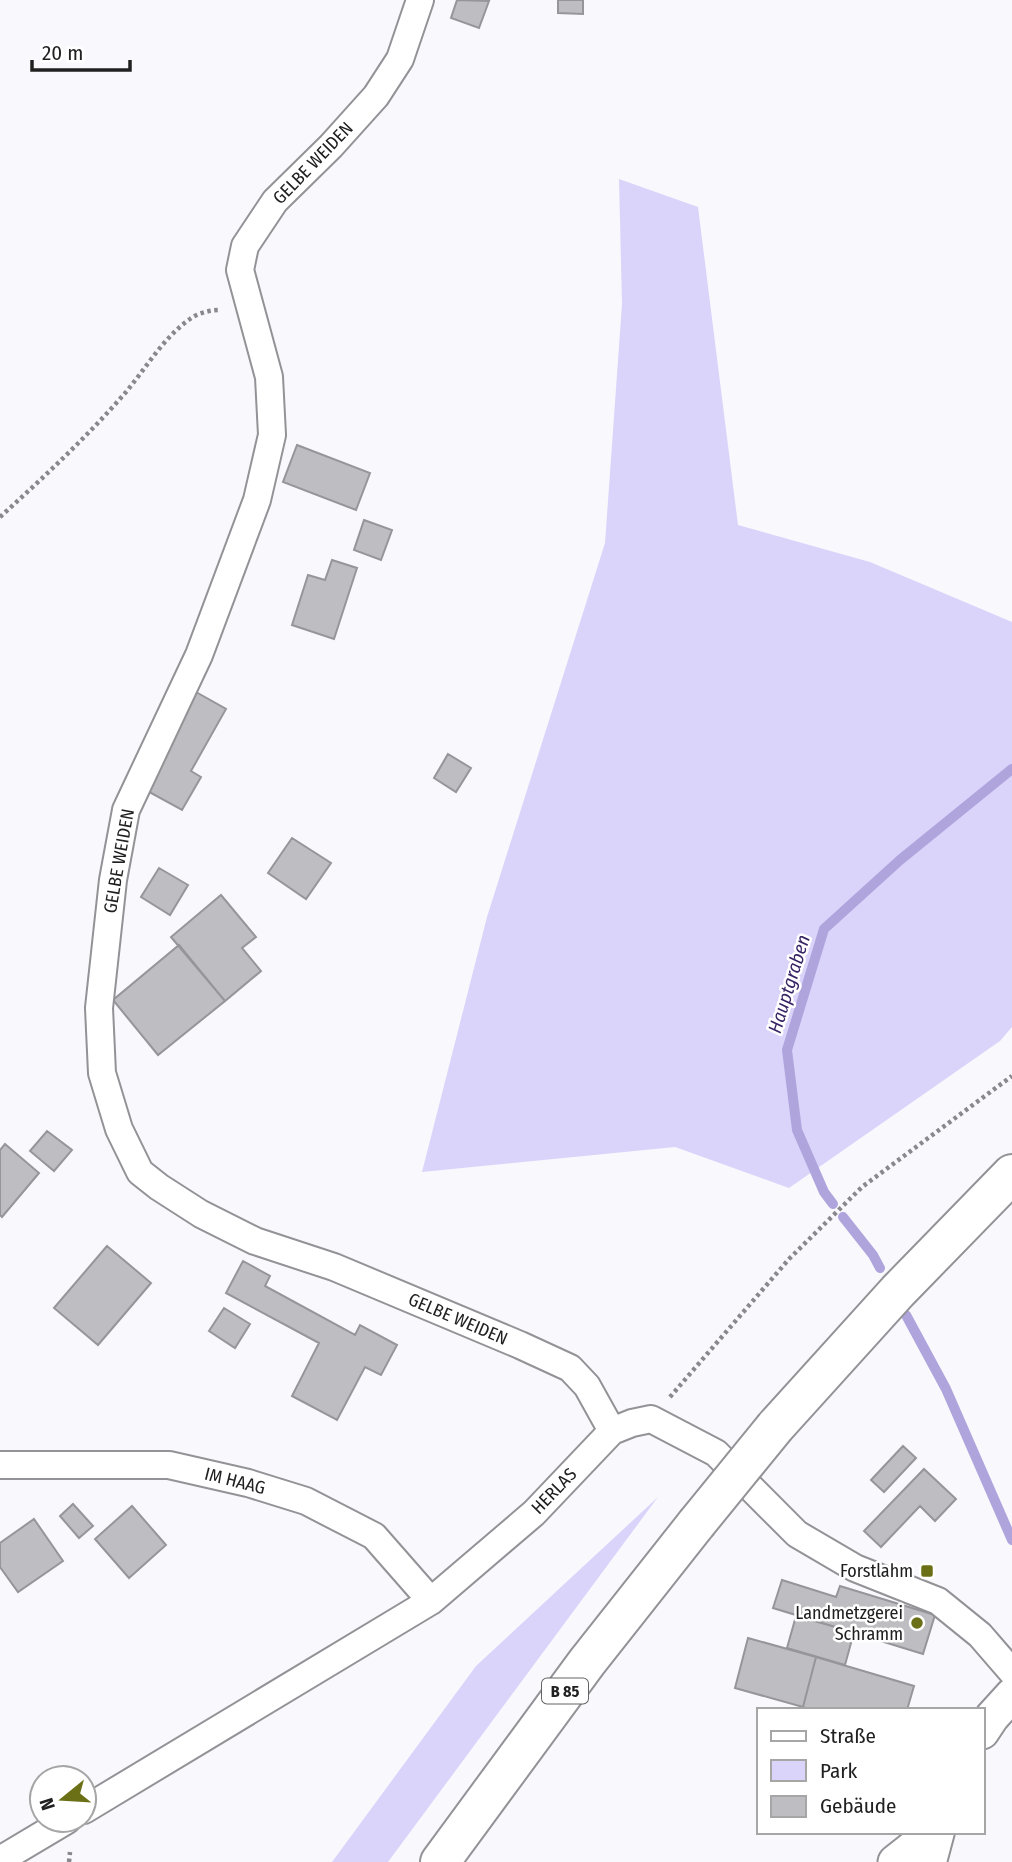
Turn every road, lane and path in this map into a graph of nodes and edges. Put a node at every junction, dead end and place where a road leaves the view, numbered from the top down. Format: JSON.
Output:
{"nodes":[{"id":1,"x":420,"y":0,"type":"edge"},
{"id":2,"x":249,"y":309,"type":"junction"},
{"id":3,"x":0,"y":517,"type":"edge"},
{"id":4,"x":1012,"y":1076,"type":"edge"},
{"id":5,"x":1012,"y":1174,"type":"edge"},
{"id":6,"x":651,"y":1419,"type":"junction"},
{"id":7,"x":612,"y":1431,"type":"junction"},
{"id":8,"x":0,"y":1465,"type":"edge"},
{"id":9,"x":431,"y":1601,"type":"junction"},
{"id":10,"x":1012,"y":1672,"type":"edge"},
{"id":11,"x":1012,"y":1695,"type":"edge"},
{"id":12,"x":984,"y":1729,"type":"edge"},
{"id":13,"x":98,"y":1802,"type":"edge"},
{"id":14,"x":44,"y":1834,"type":"edge"},
{"id":15,"x":930,"y":1834,"type":"edge"},
{"id":16,"x":940,"y":1834,"type":"edge"},
{"id":17,"x":0,"y":1860,"type":"edge"},
{"id":18,"x":440,"y":1862,"type":"edge"},
{"id":19,"x":895,"y":1862,"type":"edge"},
{"id":20,"x":933,"y":1862,"type":"edge"}],
"edges":[{"from":1,"to":2,"type":"street","name":"GELBE WEIDEN"},
{"from":2,"to":3,"type":"path"},
{"from":2,"to":7,"type":"street","name":"GELBE WEIDEN"},
{"from":4,"to":6,"type":"path"},
{"from":5,"to":18,"type":"main road","number":"B 85","bridge":true},
{"from":6,"to":7,"type":"street","name":"HERLAS"},
{"from":6,"to":10,"type":"street"},
{"from":7,"to":9,"type":"street","name":"HERLAS"},
{"from":8,"to":9,"type":"street","name":"IM HAAG"},
{"from":9,"to":13,"type":"street","name":"HERLAS"},
{"from":11,"to":12,"type":"street"},
{"from":14,"to":17,"type":"street"},
{"from":15,"to":19,"type":"street"},
{"from":16,"to":20,"type":"street"}]}
